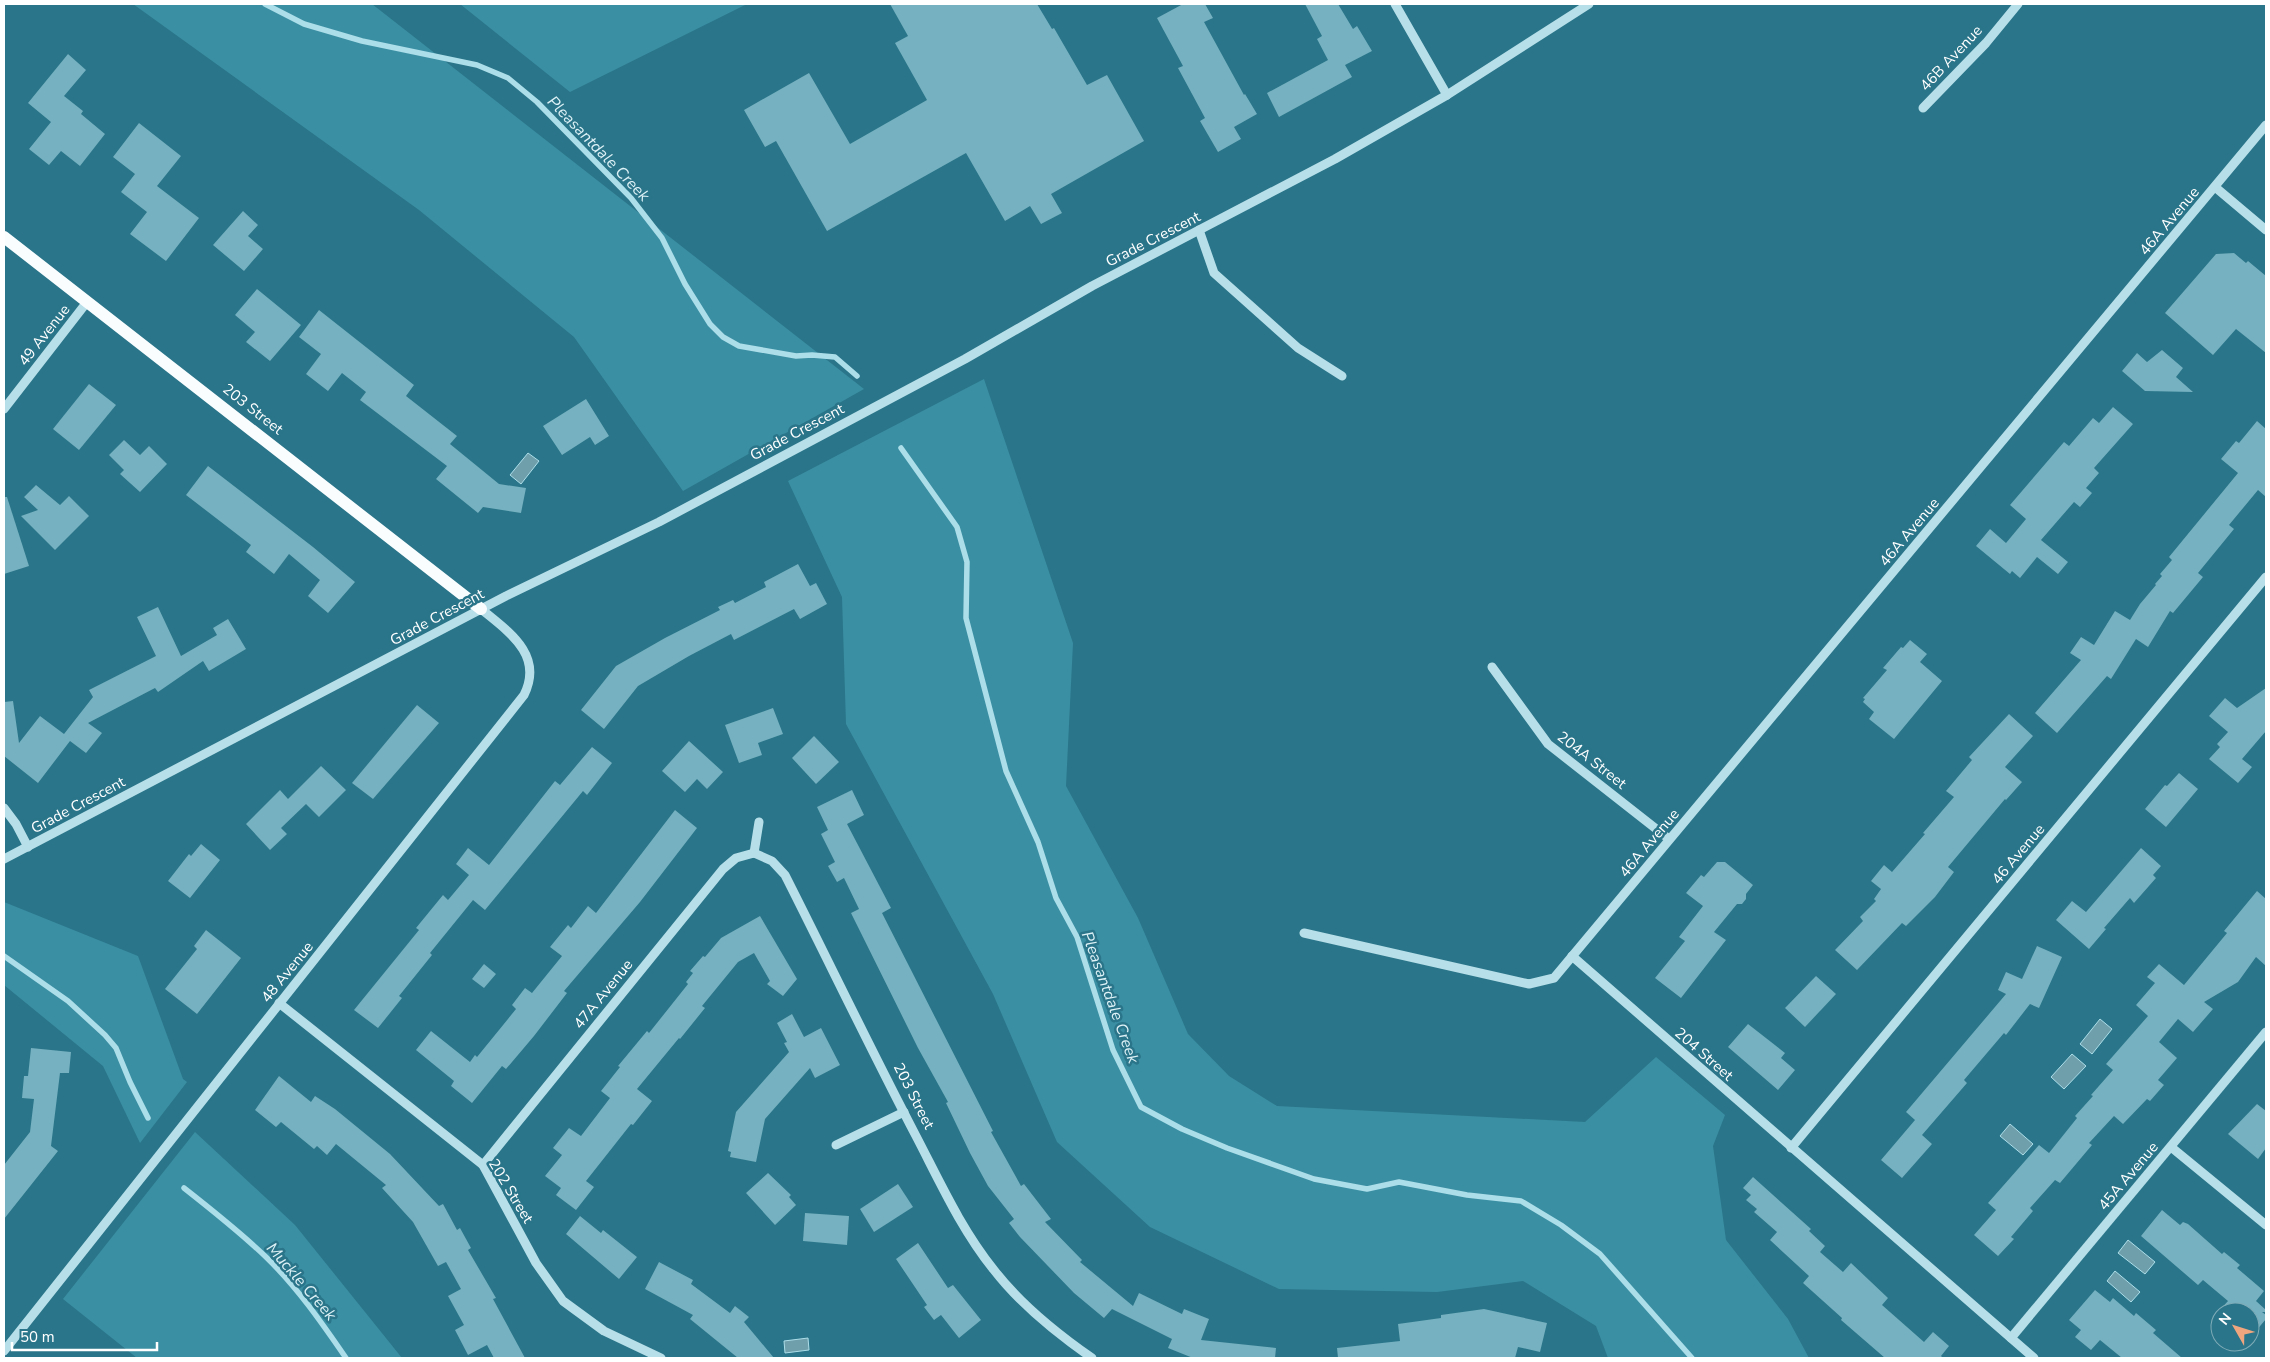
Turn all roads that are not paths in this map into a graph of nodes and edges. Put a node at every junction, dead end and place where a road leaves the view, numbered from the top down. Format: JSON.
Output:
{"nodes":[{"id":1,"x":1395,"y":4,"type":"edge"},
{"id":2,"x":1589,"y":4,"type":"edge"},
{"id":3,"x":2018,"y":4,"type":"edge"},
{"id":4,"x":1447,"y":95,"type":"junction"},
{"id":5,"x":1923,"y":108,"type":"dead end"},
{"id":6,"x":2266,"y":125,"type":"edge"},
{"id":7,"x":2215,"y":187,"type":"junction"},
{"id":8,"x":1200,"y":230,"type":"junction"},
{"id":9,"x":2266,"y":230,"type":"edge"},
{"id":10,"x":4,"y":237,"type":"edge"},
{"id":11,"x":87,"y":302,"type":"junction"},
{"id":12,"x":1342,"y":376,"type":"dead end"},
{"id":13,"x":4,"y":409,"type":"edge"},
{"id":14,"x":2266,"y":577,"type":"edge"},
{"id":15,"x":481,"y":609,"type":"junction"},
{"id":16,"x":1492,"y":667,"type":"dead end"},
{"id":17,"x":4,"y":808,"type":"edge"},
{"id":18,"x":759,"y":822,"type":"dead end"},
{"id":19,"x":1669,"y":840,"type":"junction"},
{"id":20,"x":28,"y":847,"type":"junction"},
{"id":21,"x":754,"y":853,"type":"junction"},
{"id":22,"x":4,"y":859,"type":"edge"},
{"id":23,"x":1304,"y":933,"type":"dead end"},
{"id":24,"x":1572,"y":956,"type":"junction"},
{"id":25,"x":279,"y":1003,"type":"junction"},
{"id":26,"x":2266,"y":1032,"type":"edge"},
{"id":27,"x":904,"y":1112,"type":"junction"},
{"id":28,"x":836,"y":1144,"type":"dead end"},
{"id":29,"x":2171,"y":1146,"type":"junction"},
{"id":30,"x":1791,"y":1148,"type":"junction"},
{"id":31,"x":483,"y":1165,"type":"junction"},
{"id":32,"x":2266,"y":1225,"type":"edge"},
{"id":33,"x":2011,"y":1338,"type":"junction"},
{"id":34,"x":4,"y":1351,"type":"edge"},
{"id":35,"x":661,"y":1358,"type":"edge"},
{"id":36,"x":1092,"y":1358,"type":"edge"},
{"id":37,"x":2034,"y":1358,"type":"edge"}],
"edges":[{"from":1,"to":4,"type":"street"},
{"from":2,"to":4,"type":"street","name":"Grade Crescent"},
{"from":3,"to":5,"type":"street","name":"46B Avenue"},
{"from":4,"to":8,"type":"street","name":"Grade Crescent"},
{"from":6,"to":7,"type":"street","name":"46A Avenue"},
{"from":7,"to":9,"type":"street"},
{"from":7,"to":19,"type":"street","name":"46A Avenue"},
{"from":8,"to":12,"type":"street"},
{"from":8,"to":15,"type":"street","name":"Grade Crescent"},
{"from":10,"to":11,"type":"main road","name":"203 Street"},
{"from":11,"to":13,"type":"street","name":"49 Avenue"},
{"from":11,"to":15,"type":"main road","name":"203 Street"},
{"from":14,"to":30,"type":"street","name":"46 Avenue"},
{"from":15,"to":20,"type":"street","name":"Grade Crescent"},
{"from":15,"to":25,"type":"street","name":"48 Avenue"},
{"from":16,"to":19,"type":"street","name":"204A Street"},
{"from":17,"to":20,"type":"street"},
{"from":18,"to":21,"type":"street"},
{"from":19,"to":24,"type":"street","name":"46A Avenue"},
{"from":20,"to":22,"type":"street","name":"Grade Crescent"},
{"from":21,"to":27,"type":"street","name":"203 Street"},
{"from":21,"to":31,"type":"street","name":"47A Avenue"},
{"from":23,"to":24,"type":"street"},
{"from":24,"to":30,"type":"street","name":"204 Street"},
{"from":25,"to":31,"type":"street","name":"202 Street"},
{"from":25,"to":34,"type":"street","name":"48 Avenue"},
{"from":26,"to":29,"type":"street","name":"45A Avenue"},
{"from":27,"to":28,"type":"street"},
{"from":27,"to":36,"type":"street","name":"203 Street"},
{"from":29,"to":32,"type":"street"},
{"from":29,"to":33,"type":"street","name":"45A Avenue"},
{"from":30,"to":33,"type":"street","name":"204 Street"},
{"from":31,"to":35,"type":"street","name":"202 Street"},
{"from":33,"to":37,"type":"street","name":"204 Street"}]}
